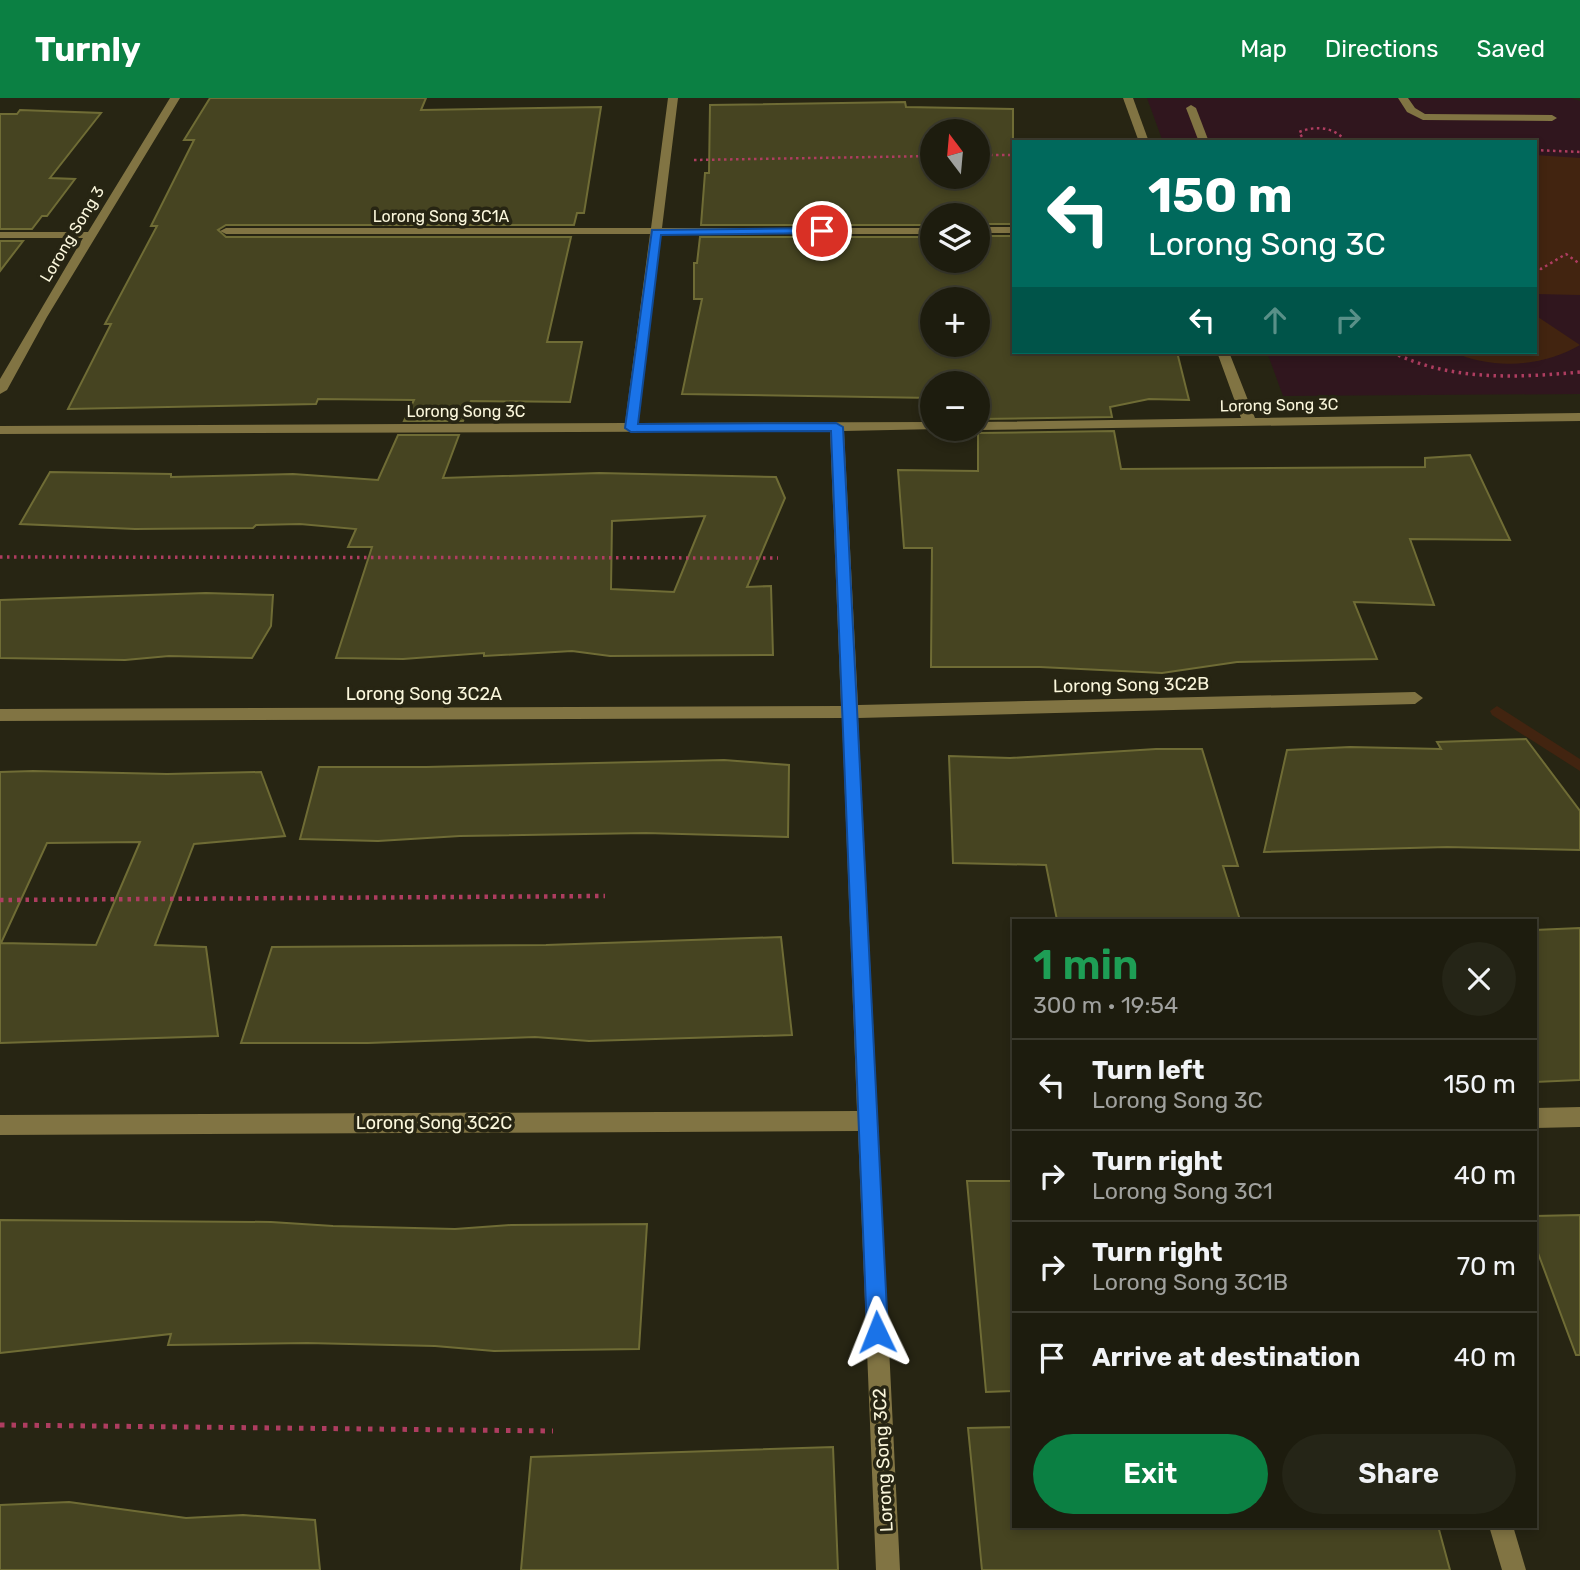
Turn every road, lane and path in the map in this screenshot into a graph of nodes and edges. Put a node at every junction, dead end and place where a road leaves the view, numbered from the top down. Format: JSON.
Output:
{"nodes":[{"id":1,"x":175,"y":98,"type":"edge"},
{"id":2,"x":673,"y":98,"type":"edge"},
{"id":3,"x":1128,"y":98,"type":"edge"},
{"id":4,"x":1403,"y":98,"type":"edge"},
{"id":5,"x":1191,"y":108,"type":"dead end"},
{"id":6,"x":1552,"y":118,"type":"dead end"},
{"id":7,"x":1143,"y":140,"type":"edge"},
{"id":8,"x":1203,"y":140,"type":"edge"},
{"id":9,"x":1304,"y":140,"type":"edge"},
{"id":10,"x":1344,"y":140,"type":"edge"},
{"id":11,"x":1537,"y":150,"type":"edge"},
{"id":12,"x":1580,"y":152,"type":"edge"},
{"id":13,"x":990,"y":155,"type":"edge"},
{"id":14,"x":1012,"y":155,"type":"edge"},
{"id":15,"x":920,"y":156,"type":"edge"},
{"id":16,"x":665,"y":160,"type":"junction"},
{"id":17,"x":920,"y":230,"type":"edge"},
{"id":18,"x":990,"y":230,"type":"edge"},
{"id":19,"x":1012,"y":230,"type":"edge"},
{"id":20,"x":226,"y":231,"type":"dead end"},
{"id":21,"x":656,"y":232,"type":"junction"},
{"id":22,"x":90,"y":234,"type":"junction"},
{"id":23,"x":0,"y":235,"type":"edge"},
{"id":24,"x":1580,"y":264,"type":"edge"},
{"id":25,"x":1537,"y":266,"type":"edge"},
{"id":26,"x":1224,"y":354,"type":"edge"},
{"id":27,"x":1397,"y":354,"type":"edge"},
{"id":28,"x":1580,"y":372,"type":"edge"},
{"id":29,"x":0,"y":390,"type":"edge"},
{"id":30,"x":1580,"y":417,"type":"edge"},
{"id":31,"x":1250,"y":423,"type":"junction"},
{"id":32,"x":920,"y":426,"type":"edge"},
{"id":33,"x":990,"y":426,"type":"edge"},
{"id":34,"x":836,"y":427,"type":"junction"},
{"id":35,"x":631,"y":428,"type":"junction"},
{"id":36,"x":0,"y":430,"type":"edge"},
{"id":37,"x":0,"y":557,"type":"edge"},
{"id":38,"x":778,"y":558,"type":"dead end"},
{"id":39,"x":1415,"y":698,"type":"dead end"},
{"id":40,"x":848,"y":712,"type":"junction"},
{"id":41,"x":0,"y":715,"type":"edge"},
{"id":42,"x":605,"y":896,"type":"dead end"},
{"id":43,"x":0,"y":900,"type":"edge"},
{"id":44,"x":1580,"y":1117,"type":"edge"},
{"id":45,"x":1537,"y":1118,"type":"edge"},
{"id":46,"x":868,"y":1121,"type":"junction"},
{"id":47,"x":0,"y":1125,"type":"edge"},
{"id":48,"x":0,"y":1425,"type":"edge"},
{"id":49,"x":553,"y":1431,"type":"dead end"},
{"id":50,"x":1502,"y":1528,"type":"edge"},
{"id":51,"x":888,"y":1570,"type":"edge"},
{"id":52,"x":1514,"y":1570,"type":"edge"}],
"edges":[{"from":1,"to":22,"type":"street","name":"Lorong Song 3"},
{"from":2,"to":16,"type":"street"},
{"from":3,"to":7,"type":"street"},
{"from":4,"to":6,"type":"street"},
{"from":5,"to":8,"type":"street"},
{"from":9,"to":10,"type":"path"},
{"from":11,"to":12,"type":"path"},
{"from":13,"to":14,"type":"path"},
{"from":15,"to":16,"type":"path"},
{"from":16,"to":21,"type":"street"},
{"from":17,"to":21,"type":"street","name":"Lorong Song 3C1A"},
{"from":18,"to":19,"type":"street"},
{"from":20,"to":21,"type":"street","name":"Lorong Song 3C1A"},
{"from":21,"to":35,"type":"street"},
{"from":22,"to":23,"type":"street"},
{"from":22,"to":29,"type":"street","name":"Lorong Song 3"},
{"from":24,"to":25,"type":"path"},
{"from":26,"to":31,"type":"street"},
{"from":27,"to":28,"type":"path"},
{"from":30,"to":31,"type":"street","name":"Lorong Song 3C"},
{"from":31,"to":33,"type":"street","name":"Lorong Song 3C"},
{"from":32,"to":34,"type":"street","name":"Lorong Song 3C"},
{"from":34,"to":35,"type":"street","name":"Lorong Song 3C"},
{"from":34,"to":40,"type":"street","name":"Lorong Song 3C2"},
{"from":35,"to":36,"type":"street","name":"Lorong Song 3C"},
{"from":37,"to":38,"type":"path"},
{"from":39,"to":40,"type":"street","name":"Lorong Song 3C2B"},
{"from":40,"to":41,"type":"street","name":"Lorong Song 3C2A"},
{"from":40,"to":46,"type":"street","name":"Lorong Song 3C2"},
{"from":42,"to":43,"type":"path"},
{"from":44,"to":45,"type":"street"},
{"from":46,"to":47,"type":"street","name":"Lorong Song 3C2C"},
{"from":46,"to":51,"type":"street","name":"Lorong Song 3C2"},
{"from":48,"to":49,"type":"path"},
{"from":50,"to":52,"type":"street"}]}
